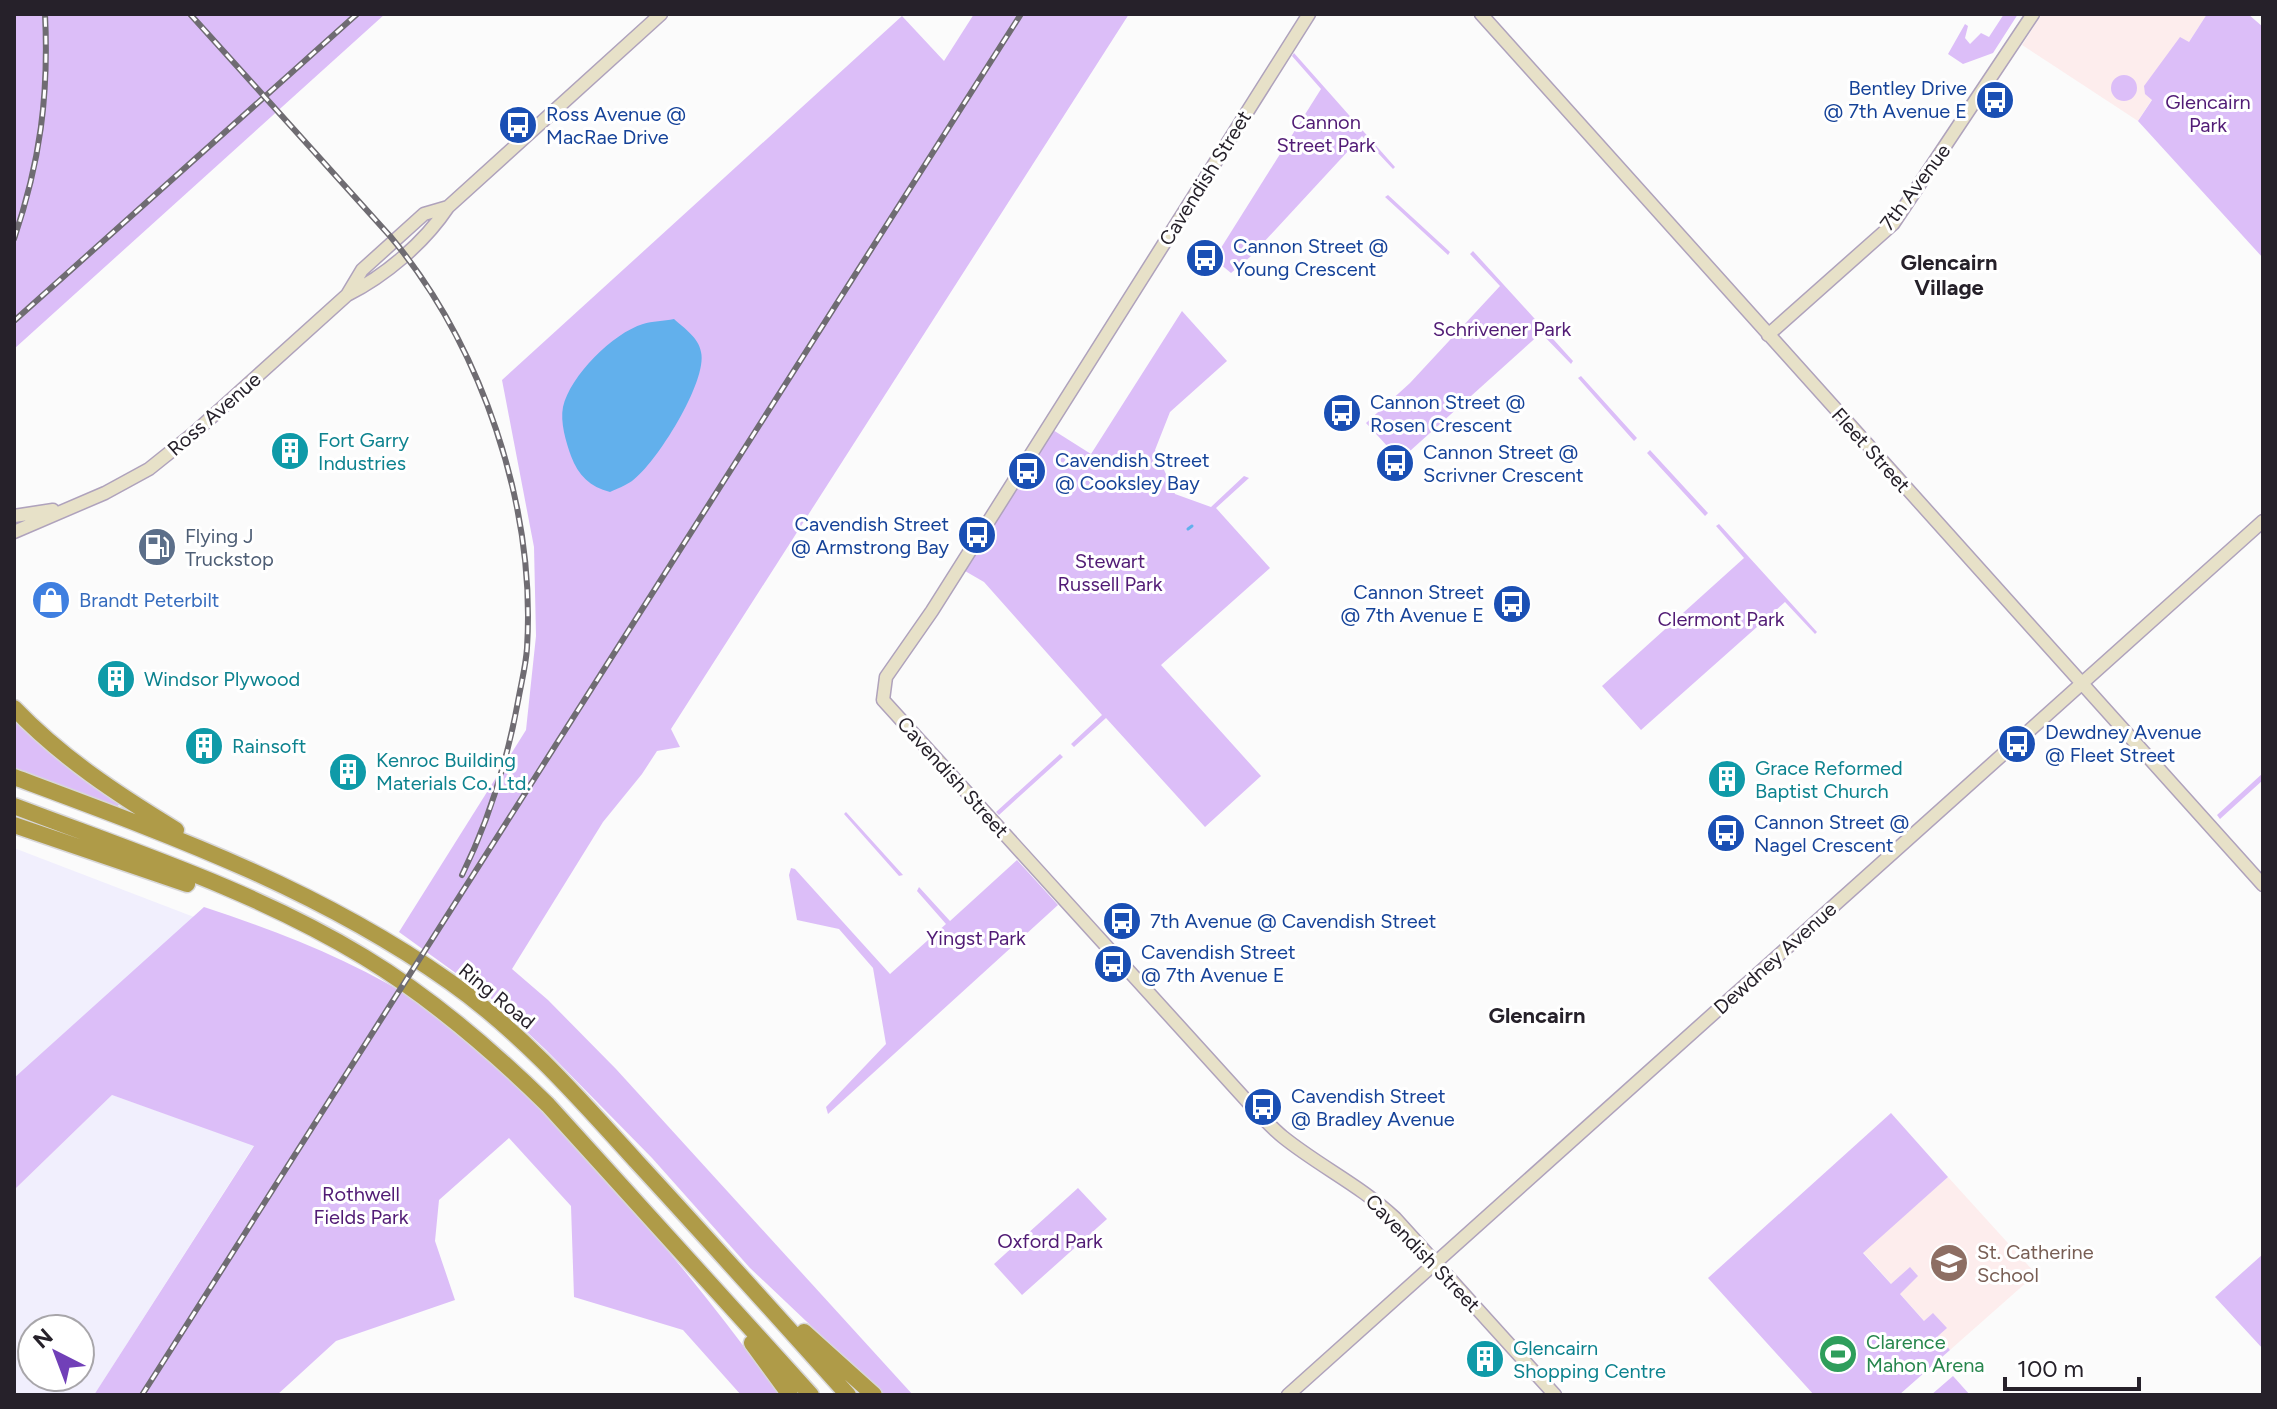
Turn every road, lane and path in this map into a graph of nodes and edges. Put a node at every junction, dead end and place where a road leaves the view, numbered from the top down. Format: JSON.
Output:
{"nodes":[{"id":1,"x":661,"y":14,"type":"edge"},
{"id":2,"x":1309,"y":14,"type":"edge"},
{"id":3,"x":1481,"y":14,"type":"edge"},
{"id":4,"x":2033,"y":14,"type":"edge"},
{"id":5,"x":1768,"y":335,"type":"junction"},
{"id":6,"x":64,"y":509,"type":"junction"},
{"id":7,"x":14,"y":516,"type":"edge"},
{"id":8,"x":2263,"y":521,"type":"edge"},
{"id":9,"x":14,"y":532,"type":"edge"},
{"id":10,"x":2082,"y":683,"type":"junction"},
{"id":11,"x":14,"y":708,"type":"edge"},
{"id":12,"x":14,"y":777,"type":"edge"},
{"id":13,"x":14,"y":806,"type":"edge"},
{"id":14,"x":14,"y":825,"type":"edge"},
{"id":15,"x":212,"y":852,"type":"junction"},
{"id":16,"x":2263,"y":885,"type":"edge"},
{"id":17,"x":293,"y":920,"type":"junction"},
{"id":18,"x":1436,"y":1263,"type":"junction"},
{"id":19,"x":699,"y":1271,"type":"junction"},
{"id":20,"x":751,"y":1286,"type":"junction"},
{"id":21,"x":790,"y":1395,"type":"edge"},
{"id":22,"x":811,"y":1395,"type":"edge"},
{"id":23,"x":848,"y":1395,"type":"edge"},
{"id":24,"x":874,"y":1395,"type":"edge"},
{"id":25,"x":1288,"y":1395,"type":"edge"},
{"id":26,"x":1555,"y":1395,"type":"edge"}],
"edges":[{"from":1,"to":6,"type":"street","name":"Ross Avenue"},
{"from":2,"to":18,"type":"street","name":"Cavendish Street"},
{"from":3,"to":5,"type":"street","name":"Fleet Street"},
{"from":4,"to":5,"type":"street","name":"7th Avenue"},
{"from":5,"to":10,"type":"street","name":"Fleet Street"},
{"from":6,"to":7,"type":"street","name":"Ross Avenue"},
{"from":6,"to":9,"type":"street","name":"Ross Avenue"},
{"from":8,"to":10,"type":"street","name":"Dewdney Avenue"},
{"from":10,"to":16,"type":"street","name":"Fleet Street"},
{"from":10,"to":18,"type":"street","name":"Dewdney Avenue"},
{"from":11,"to":15,"type":"highway"},
{"from":12,"to":15,"type":"highway","name":"Ring Road"},
{"from":13,"to":17,"type":"highway"},
{"from":14,"to":17,"type":"highway"},
{"from":15,"to":20,"type":"highway","name":"Ring Road"},
{"from":17,"to":19,"type":"highway"},
{"from":18,"to":25,"type":"street","name":"Dewdney Avenue"},
{"from":18,"to":26,"type":"street","name":"Cavendish Street"},
{"from":19,"to":21,"type":"highway"},
{"from":19,"to":22,"type":"highway"},
{"from":20,"to":23,"type":"highway","name":"Ring Road"},
{"from":20,"to":24,"type":"highway"}]}
